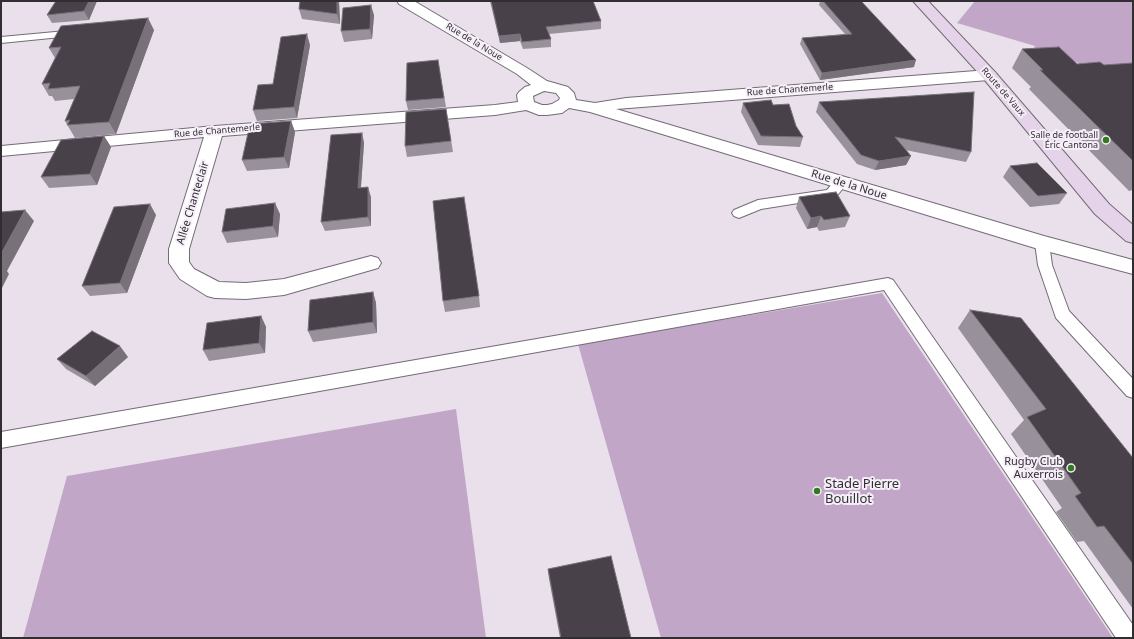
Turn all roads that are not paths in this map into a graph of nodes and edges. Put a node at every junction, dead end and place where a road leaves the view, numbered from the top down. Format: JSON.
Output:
{"nodes":[{"id":1,"x":404,"y":1,"type":"edge"},
{"id":2,"x":920,"y":1,"type":"edge"},
{"id":3,"x":87,"y":32,"type":"edge"},
{"id":4,"x":1,"y":40,"type":"edge"},
{"id":5,"x":988,"y":75,"type":"junction"},
{"id":6,"x":543,"y":86,"type":"junction"},
{"id":7,"x":566,"y":103,"type":"junction"},
{"id":8,"x":528,"y":105,"type":"junction"},
{"id":9,"x":592,"y":107,"type":"junction"},
{"id":10,"x":215,"y":131,"type":"junction"},
{"id":11,"x":1,"y":151,"type":"edge"},
{"id":12,"x":841,"y":182,"type":"junction"},
{"id":13,"x":740,"y":213,"type":"dead end"},
{"id":14,"x":1133,"y":236,"type":"edge"},
{"id":15,"x":1042,"y":243,"type":"junction"},
{"id":16,"x":371,"y":263,"type":"dead end"},
{"id":17,"x":1133,"y":267,"type":"edge"},
{"id":18,"x":1133,"y":391,"type":"edge"},
{"id":19,"x":1,"y":440,"type":"edge"},
{"id":20,"x":1129,"y":638,"type":"edge"}],
"edges":[{"from":1,"to":6,"type":"street","name":"Rue de la Noue"},
{"from":2,"to":5,"type":"street","name":"Route de Vaux"},
{"from":3,"to":4,"type":"lane"},
{"from":5,"to":9,"type":"street","name":"Rue de Chantemerle"},
{"from":5,"to":14,"type":"street","name":"Route de Vaux"},
{"from":6,"to":7,"type":"street"},
{"from":6,"to":8,"type":"street"},
{"from":7,"to":8,"type":"street"},
{"from":7,"to":9,"type":"street","name":"Rue de la Noue"},
{"from":8,"to":10,"type":"street","name":"Rue de Chantemerle"},
{"from":9,"to":12,"type":"street","name":"Rue de la Noue"},
{"from":10,"to":11,"type":"street","name":"Rue de Chantemerle"},
{"from":10,"to":16,"type":"street","name":"Allée Chanteclair"},
{"from":12,"to":13,"type":"lane"},
{"from":12,"to":15,"type":"street","name":"Rue de la Noue"},
{"from":15,"to":17,"type":"street","name":"Rue de la Noue"},
{"from":15,"to":18,"type":"lane"},
{"from":19,"to":20,"type":"lane"}]}
